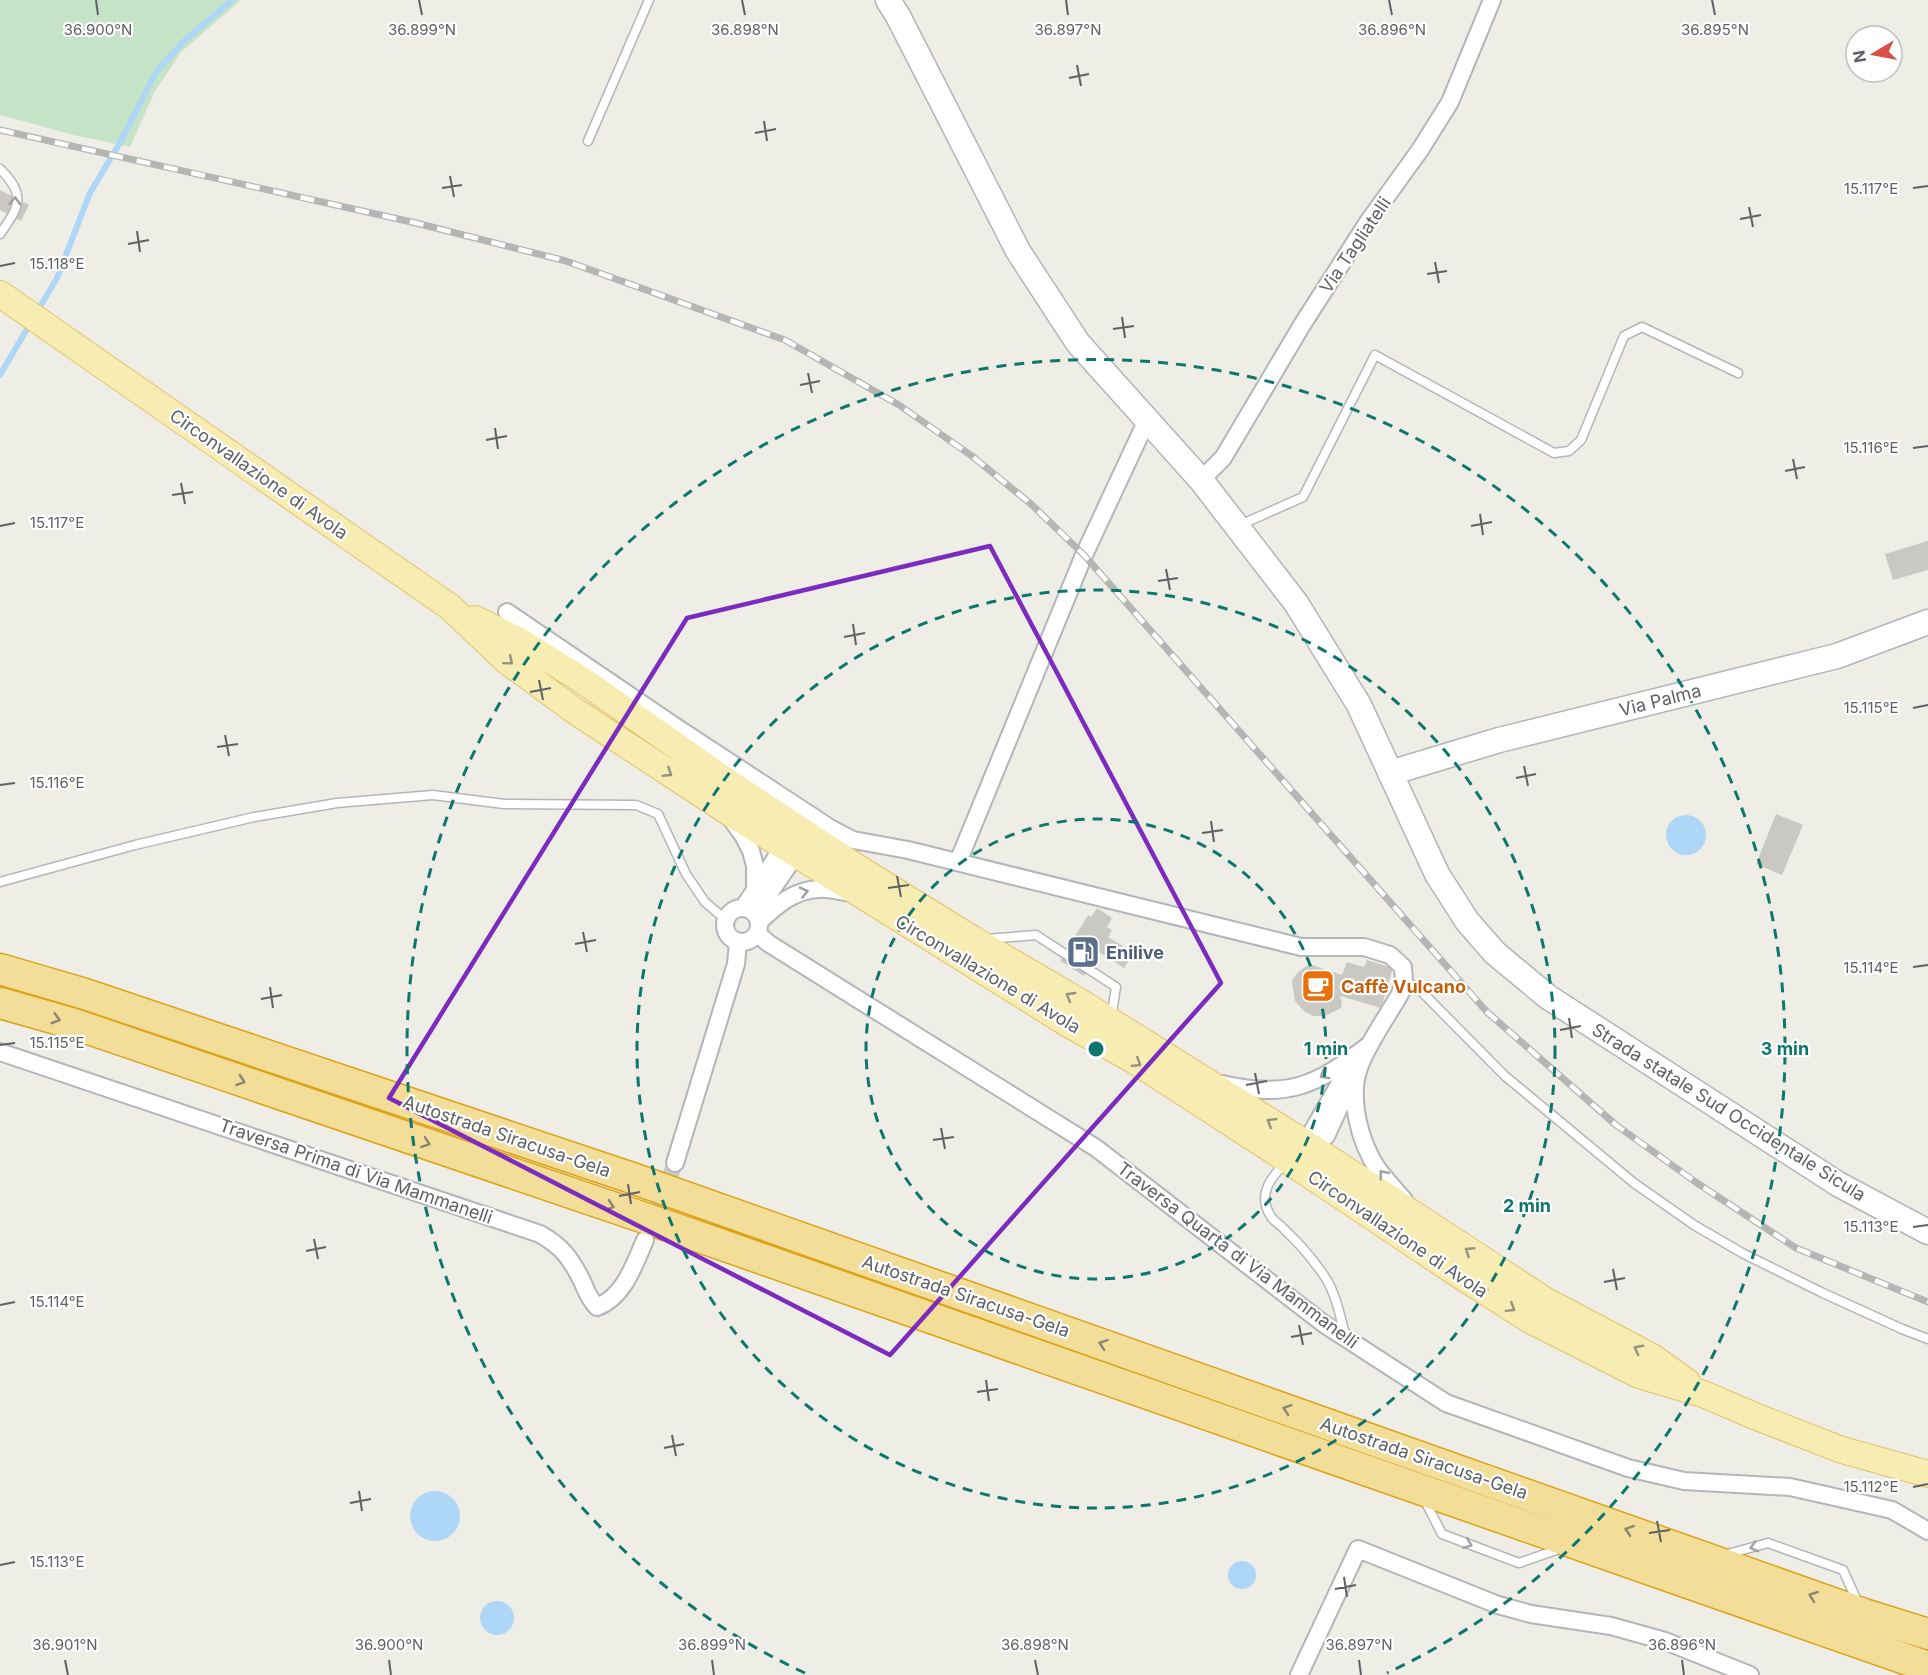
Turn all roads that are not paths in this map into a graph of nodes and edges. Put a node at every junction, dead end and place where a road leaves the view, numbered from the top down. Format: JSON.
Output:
{"nodes":[{"id":1,"x":649,"y":0,"type":"edge"},
{"id":2,"x":888,"y":0,"type":"edge"},
{"id":3,"x":1492,"y":0,"type":"edge"},
{"id":4,"x":588,"y":141,"type":"dead end"},
{"id":5,"x":0,"y":169,"type":"edge"},
{"id":6,"x":0,"y":234,"type":"edge"},
{"id":7,"x":2,"y":297,"type":"edge"},
{"id":8,"x":1738,"y":372,"type":"dead end"},
{"id":9,"x":1147,"y":420,"type":"junction"},
{"id":10,"x":1200,"y":480,"type":"junction"},
{"id":11,"x":1236,"y":526,"type":"junction"},
{"id":12,"x":450,"y":607,"type":"junction"},
{"id":13,"x":507,"y":612,"type":"dead end"},
{"id":14,"x":1928,"y":622,"type":"edge"},
{"id":15,"x":1390,"y":773,"type":"junction"},
{"id":16,"x":724,"y":810,"type":"junction"},
{"id":17,"x":796,"y":841,"type":"junction"},
{"id":18,"x":958,"y":862,"type":"junction"},
{"id":19,"x":0,"y":882,"type":"edge"},
{"id":20,"x":755,"y":890,"type":"junction"},
{"id":21,"x":858,"y":894,"type":"junction"},
{"id":22,"x":726,"y":920,"type":"junction"},
{"id":23,"x":754,"y":920,"type":"junction"},
{"id":24,"x":974,"y":940,"type":"junction"},
{"id":25,"x":738,"y":942,"type":"junction"},
{"id":26,"x":0,"y":969,"type":"edge"},
{"id":27,"x":1404,"y":982,"type":"junction"},
{"id":28,"x":0,"y":1003,"type":"edge"},
{"id":29,"x":1111,"y":1022,"type":"junction"},
{"id":30,"x":0,"y":1052,"type":"edge"},
{"id":31,"x":1358,"y":1062,"type":"junction"},
{"id":32,"x":1204,"y":1080,"type":"junction"},
{"id":33,"x":1311,"y":1147,"type":"junction"},
{"id":34,"x":1286,"y":1159,"type":"junction"},
{"id":35,"x":675,"y":1163,"type":"tunnel mouth"},
{"id":36,"x":1315,"y":1178,"type":"junction"},
{"id":37,"x":1420,"y":1219,"type":"junction"},
{"id":38,"x":1928,"y":1232,"type":"edge"},
{"id":39,"x":645,"y":1240,"type":"tunnel mouth"},
{"id":40,"x":1345,"y":1338,"type":"junction"},
{"id":41,"x":1928,"y":1339,"type":"edge"},
{"id":42,"x":1703,"y":1394,"type":"junction"},
{"id":43,"x":1928,"y":1474,"type":"edge"},
{"id":44,"x":1928,"y":1532,"type":"edge"},
{"id":45,"x":1928,"y":1634,"type":"edge"},
{"id":46,"x":1928,"y":1667,"type":"edge"},
{"id":47,"x":1299,"y":1675,"type":"edge"},
{"id":48,"x":1750,"y":1675,"type":"edge"}],
"edges":[{"from":1,"to":4,"type":"lane"},
{"from":2,"to":9,"type":"main road","name":"Strada statale Sud Occidentale Sicula"},
{"from":3,"to":10,"type":"street","name":"Via Tagliatelli"},
{"from":6,"to":5,"type":"lane","one_way":true},
{"from":7,"to":12,"type":"main road","name":"Circonvallazione di Avola"},
{"from":8,"to":11,"type":"lane"},
{"from":9,"to":10,"type":"main road","name":"Strada statale Sud Occidentale Sicula"},
{"from":9,"to":18,"type":"street"},
{"from":10,"to":11,"type":"main road","name":"Strada statale Sud Occidentale Sicula"},
{"from":11,"to":15,"type":"main road","name":"Strada statale Sud Occidentale Sicula"},
{"from":12,"to":16,"type":"main road","name":"Circonvallazione di Avola","one_way":true},
{"from":12,"to":17,"type":"main road","name":"Circonvallazione di Avola"},
{"from":13,"to":18,"type":"street"},
{"from":14,"to":15,"type":"main road","name":"Via Palma"},
{"from":15,"to":38,"type":"main road","name":"Strada statale Sud Occidentale Sicula"},
{"from":16,"to":17,"type":"main road","name":"Circonvallazione di Avola"},
{"from":16,"to":20,"type":"street"},
{"from":17,"to":20,"type":"street"},
{"from":17,"to":21,"type":"main road","name":"Circonvallazione di Avola"},
{"from":17,"to":23,"type":"street"},
{"from":17,"to":24,"type":"main road","name":"Circonvallazione di Avola"},
{"from":18,"to":27,"type":"street"},
{"from":19,"to":22,"type":"lane"},
{"from":20,"to":23,"type":"street"},
{"from":23,"to":21,"type":"street","one_way":true},
{"from":21,"to":34,"type":"main road","name":"Circonvallazione di Avola","one_way":true},
{"from":22,"to":23,"type":"street"},
{"from":22,"to":25,"type":"street"},
{"from":23,"to":25,"type":"street"},
{"from":23,"to":40,"type":"street","name":"Traversa Quarta di Via Mammanelli"},
{"from":29,"to":24,"type":"main road","name":"Circonvallazione di Avola","one_way":true},
{"from":24,"to":29,"type":"lane"},
{"from":25,"to":35,"type":"street"},
{"from":45,"to":26,"type":"highway","name":"Autostrada Siracusa-Gela","one_way":true},
{"from":27,"to":31,"type":"street"},
{"from":27,"to":41,"type":"lane"},
{"from":28,"to":46,"type":"highway","name":"Autostrada Siracusa-Gela","one_way":true},
{"from":29,"to":32,"type":"main road","name":"Circonvallazione di Avola"},
{"from":30,"to":39,"type":"street","name":"Traversa Prima di Via Mammanelli"},
{"from":31,"to":32,"type":"street","one_way":true},
{"from":31,"to":33,"type":"street"},
{"from":37,"to":31,"type":"street","one_way":true},
{"from":33,"to":32,"type":"main road","name":"Circonvallazione di Avola","one_way":true},
{"from":33,"to":34,"type":"street"},
{"from":33,"to":36,"type":"street"},
{"from":33,"to":37,"type":"main road","name":"Circonvallazione di Avola"},
{"from":34,"to":36,"type":"main road","name":"Circonvallazione di Avola"},
{"from":34,"to":40,"type":"lane"},
{"from":36,"to":42,"type":"main road","name":"Circonvallazione di Avola","one_way":true},
{"from":42,"to":37,"type":"main road","name":"Circonvallazione di Avola","one_way":true},
{"from":40,"to":44,"type":"street","name":"Traversa Quarta di Via Mammanelli"},
{"from":42,"to":43,"type":"main road","name":"Circonvallazione di Avola"},
{"from":47,"to":48,"type":"street"}]}
